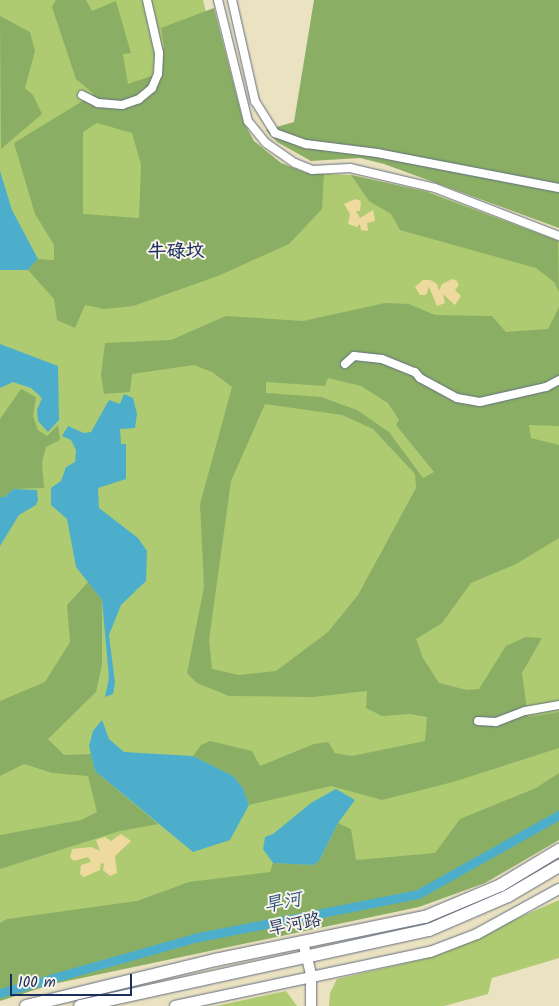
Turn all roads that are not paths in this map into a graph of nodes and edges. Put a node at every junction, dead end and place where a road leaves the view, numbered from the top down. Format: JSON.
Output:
{"nodes":[{"id":1,"x":147,"y":0,"type":"edge"},
{"id":2,"x":218,"y":0,"type":"edge"},
{"id":3,"x":232,"y":0,"type":"edge"},
{"id":4,"x":82,"y":95,"type":"dead end"},
{"id":5,"x":559,"y":188,"type":"edge"},
{"id":6,"x":559,"y":236,"type":"edge"},
{"id":7,"x":345,"y":364,"type":"dead end"},
{"id":8,"x":559,"y":380,"type":"edge"},
{"id":9,"x":559,"y":705,"type":"edge"},
{"id":10,"x":478,"y":721,"type":"dead end"},
{"id":11,"x":559,"y":850,"type":"edge"},
{"id":12,"x":559,"y":866,"type":"edge"},
{"id":13,"x":559,"y":889,"type":"edge"},
{"id":14,"x":303,"y":942,"type":"junction"},
{"id":15,"x":307,"y":958,"type":"junction"},
{"id":16,"x":311,"y":975,"type":"junction"},
{"id":17,"x":26,"y":1006,"type":"edge"},
{"id":18,"x":80,"y":1006,"type":"edge"},
{"id":19,"x":175,"y":1006,"type":"edge"},
{"id":20,"x":311,"y":1006,"type":"edge"}],
"edges":[{"from":1,"to":4,"type":"street"},
{"from":2,"to":6,"type":"street"},
{"from":3,"to":5,"type":"street"},
{"from":7,"to":8,"type":"street"},
{"from":9,"to":10,"type":"street"},
{"from":11,"to":14,"type":"main road","name":"旱河路"},
{"from":12,"to":15,"type":"main road","name":"旱河路"},
{"from":13,"to":16,"type":"street"},
{"from":14,"to":15,"type":"street"},
{"from":14,"to":17,"type":"main road","name":"旱河路"},
{"from":15,"to":16,"type":"street"},
{"from":15,"to":18,"type":"main road","name":"旱河路"},
{"from":16,"to":19,"type":"street"},
{"from":16,"to":20,"type":"street"}]}
